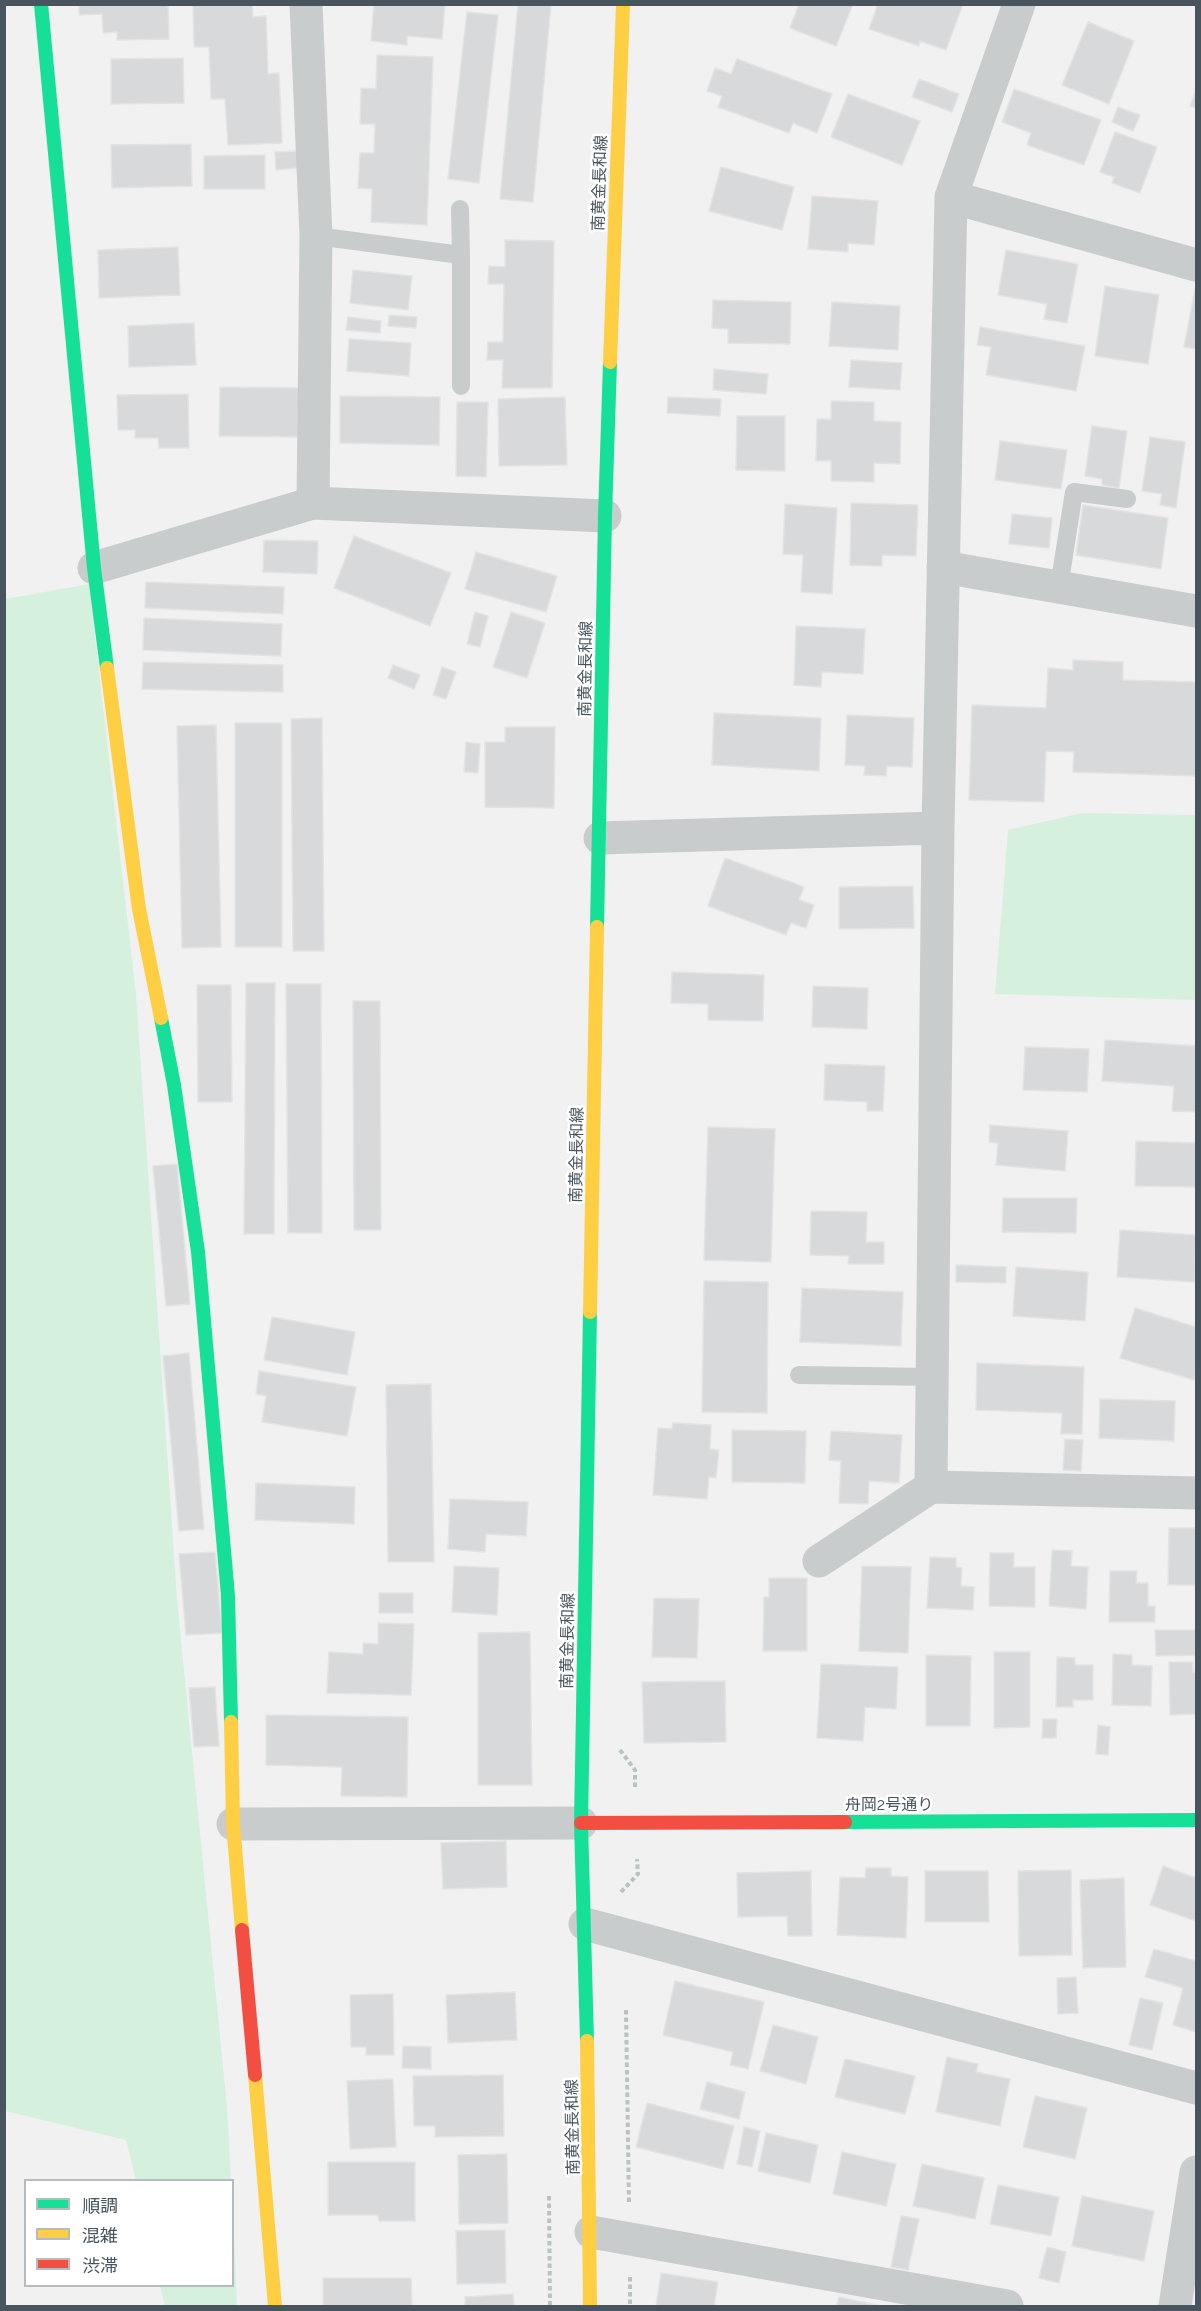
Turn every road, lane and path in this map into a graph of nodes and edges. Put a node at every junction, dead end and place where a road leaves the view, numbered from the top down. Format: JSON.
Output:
{"nodes":[{"id":1,"x":41,"y":4,"type":"edge"},
{"id":2,"x":306,"y":4,"type":"edge"},
{"id":3,"x":623,"y":4,"type":"edge"},
{"id":4,"x":1019,"y":4,"type":"edge"},
{"id":5,"x":951,"y":197,"type":"junction"},
{"id":6,"x":460,"y":209,"type":"dead end"},
{"id":7,"x":316,"y":236,"type":"junction"},
{"id":8,"x":460,"y":255,"type":"junction"},
{"id":9,"x":1197,"y":265,"type":"edge"},
{"id":10,"x":460,"y":386,"type":"dead end"},
{"id":11,"x":1127,"y":499,"type":"dead end"},
{"id":12,"x":313,"y":503,"type":"junction"},
{"id":13,"x":605,"y":516,"type":"junction"},
{"id":14,"x":943,"y":567,"type":"junction"},
{"id":15,"x":94,"y":568,"type":"junction"},
{"id":16,"x":1059,"y":587,"type":"junction"},
{"id":17,"x":1197,"y":610,"type":"edge"},
{"id":18,"x":938,"y":828,"type":"junction"},
{"id":19,"x":600,"y":838,"type":"junction"},
{"id":20,"x":799,"y":1375,"type":"dead end"},
{"id":21,"x":932,"y":1377,"type":"junction"},
{"id":22,"x":931,"y":1487,"type":"junction"},
{"id":23,"x":1197,"y":1493,"type":"edge"},
{"id":24,"x":819,"y":1561,"type":"dead end"},
{"id":25,"x":583,"y":1744,"type":"junction"},
{"id":26,"x":1197,"y":1820,"type":"edge"},
{"id":27,"x":581,"y":1823,"type":"junction"},
{"id":28,"x":636,"y":1823,"type":"junction"},
{"id":29,"x":232,"y":1824,"type":"junction"},
{"id":30,"x":585,"y":1924,"type":"junction"},
{"id":31,"x":625,"y":1935,"type":"junction"},
{"id":32,"x":626,"y":2005,"type":"dead end"},
{"id":33,"x":1197,"y":2088,"type":"edge"},
{"id":34,"x":1197,"y":2172,"type":"edge"},
{"id":35,"x":1194,"y":2208,"type":"edge"},
{"id":36,"x":591,"y":2232,"type":"junction"},
{"id":37,"x":630,"y":2240,"type":"junction"},
{"id":38,"x":275,"y":2307,"type":"edge"},
{"id":39,"x":590,"y":2307,"type":"edge"},
{"id":40,"x":630,"y":2307,"type":"edge"},
{"id":41,"x":1007,"y":2307,"type":"edge"},
{"id":42,"x":1175,"y":2307,"type":"edge"}],
"edges":[{"from":1,"to":15,"type":"street"},
{"from":2,"to":7,"type":"street"},
{"from":3,"to":13,"type":"street","name":"南黄金長和線"},
{"from":4,"to":5,"type":"street"},
{"from":5,"to":9,"type":"street"},
{"from":5,"to":14,"type":"street"},
{"from":6,"to":8,"type":"lane"},
{"from":7,"to":8,"type":"lane"},
{"from":7,"to":12,"type":"street"},
{"from":8,"to":10,"type":"lane"},
{"from":11,"to":16,"type":"lane"},
{"from":12,"to":13,"type":"street"},
{"from":12,"to":15,"type":"street"},
{"from":13,"to":19,"type":"street","name":"南黄金長和線"},
{"from":14,"to":16,"type":"street"},
{"from":14,"to":18,"type":"street"},
{"from":15,"to":29,"type":"street"},
{"from":16,"to":17,"type":"street"},
{"from":18,"to":19,"type":"street"},
{"from":18,"to":21,"type":"street"},
{"from":19,"to":25,"type":"street","name":"南黄金長和線"},
{"from":20,"to":21,"type":"lane"},
{"from":21,"to":22,"type":"street"},
{"from":22,"to":23,"type":"street"},
{"from":22,"to":24,"type":"street"},
{"from":25,"to":27,"type":"street","name":"南黄金長和線"},
{"from":25,"to":28,"type":"path"},
{"from":26,"to":28,"type":"street","name":"舟岡2号通り"},
{"from":27,"to":28,"type":"street","name":"舟岡2号通り"},
{"from":27,"to":29,"type":"street"},
{"from":27,"to":30,"type":"street","name":"南黄金長和線"},
{"from":28,"to":31,"type":"path"},
{"from":29,"to":38,"type":"street"},
{"from":30,"to":31,"type":"street"},
{"from":30,"to":36,"type":"street","name":"南黄金長和線"},
{"from":31,"to":33,"type":"street"},
{"from":32,"to":37,"type":"path"},
{"from":34,"to":35,"type":"street"},
{"from":35,"to":42,"type":"street"},
{"from":36,"to":37,"type":"street"},
{"from":36,"to":39,"type":"street","name":"南黄金長和線"},
{"from":37,"to":40,"type":"path"},
{"from":37,"to":41,"type":"street"}]}
